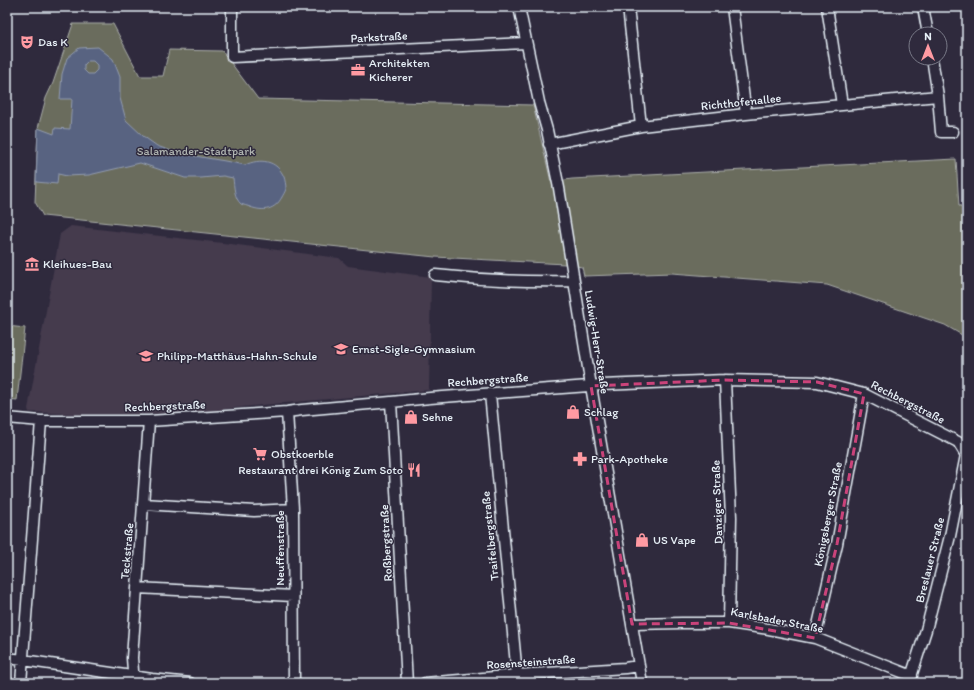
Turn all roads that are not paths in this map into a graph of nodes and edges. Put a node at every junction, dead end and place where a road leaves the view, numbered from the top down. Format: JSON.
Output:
{"nodes":[{"id":1,"x":232,"y":7,"type":"edge"},
{"id":2,"x":518,"y":7,"type":"edge"},
{"id":3,"x":628,"y":7,"type":"edge"},
{"id":4,"x":732,"y":7,"type":"edge"},
{"id":5,"x":827,"y":7,"type":"edge"},
{"id":6,"x":924,"y":7,"type":"edge"},
{"id":7,"x":927,"y":26,"type":"edge"},
{"id":8,"x":526,"y":44,"type":"junction"},
{"id":9,"x":933,"y":66,"type":"edge"},
{"id":10,"x":938,"y":96,"type":"junction"},
{"id":11,"x":842,"y":105,"type":"junction"},
{"id":12,"x":746,"y":114,"type":"junction"},
{"id":13,"x":640,"y":126,"type":"junction"},
{"id":14,"x":953,"y":132,"type":"dead end"},
{"id":15,"x":549,"y":144,"type":"junction"},
{"id":16,"x":435,"y":275,"type":"dead end"},
{"id":17,"x":574,"y":281,"type":"junction"},
{"id":18,"x":725,"y":380,"type":"junction"},
{"id":19,"x":591,"y":386,"type":"junction"},
{"id":20,"x":490,"y":394,"type":"junction"},
{"id":21,"x":864,"y":394,"type":"junction"},
{"id":22,"x":391,"y":402,"type":"junction"},
{"id":23,"x":287,"y":412,"type":"junction"},
{"id":24,"x":7,"y":418,"type":"edge"},
{"id":25,"x":41,"y":421,"type":"junction"},
{"id":26,"x":150,"y":421,"type":"junction"},
{"id":27,"x":958,"y":442,"type":"joint"},
{"id":28,"x":144,"y":504,"type":"junction"},
{"id":29,"x":293,"y":509,"type":"junction"},
{"id":30,"x":137,"y":588,"type":"junction"},
{"id":31,"x":293,"y":596,"type":"junction"},
{"id":32,"x":729,"y":623,"type":"junction"},
{"id":33,"x":632,"y":624,"type":"junction"},
{"id":34,"x":815,"y":638,"type":"junction"},
{"id":35,"x":7,"y":658,"type":"edge"},
{"id":36,"x":23,"y":660,"type":"junction"},
{"id":37,"x":638,"y":666,"type":"junction"},
{"id":38,"x":517,"y":675,"type":"junction"},
{"id":39,"x":133,"y":679,"type":"edge"},
{"id":40,"x":910,"y":679,"type":"edge"},
{"id":41,"x":21,"y":683,"type":"edge"},
{"id":42,"x":190,"y":683,"type":"edge"},
{"id":43,"x":294,"y":683,"type":"edge"},
{"id":44,"x":407,"y":683,"type":"edge"},
{"id":45,"x":425,"y":683,"type":"edge"},
{"id":46,"x":642,"y":683,"type":"edge"}],
"edges":[{"from":1,"to":8,"type":"street","name":"Parkstraße"},
{"from":2,"to":8,"type":"street","name":"Ludwig-Herr-Straße"},
{"from":3,"to":13,"type":"street"},
{"from":4,"to":12,"type":"street"},
{"from":5,"to":11,"type":"street"},
{"from":6,"to":7,"type":"street"},
{"from":8,"to":15,"type":"street","name":"Ludwig-Herr-Straße"},
{"from":9,"to":10,"type":"street"},
{"from":10,"to":11,"type":"street","name":"Richthofenallee"},
{"from":10,"to":14,"type":"street"},
{"from":11,"to":12,"type":"street","name":"Richthofenallee"},
{"from":12,"to":13,"type":"street","name":"Richthofenallee"},
{"from":13,"to":15,"type":"street","name":"Richthofenallee"},
{"from":15,"to":17,"type":"street","name":"Ludwig-Herr-Straße"},
{"from":16,"to":17,"type":"street"},
{"from":17,"to":19,"type":"street","name":"Ludwig-Herr-Straße"},
{"from":18,"to":19,"type":"street","name":"Rechbergstraße"},
{"from":18,"to":21,"type":"street","name":"Rechbergstraße"},
{"from":18,"to":32,"type":"street","name":"Danziger Straße"},
{"from":19,"to":20,"type":"street","name":"Rechbergstraße"},
{"from":19,"to":33,"type":"street","name":"Ludwig-Herr-Straße"},
{"from":20,"to":22,"type":"street","name":"Rechbergstraße"},
{"from":20,"to":38,"type":"street","name":"Traifelbergstraße"},
{"from":21,"to":27,"type":"street","name":"Rechbergstraße"},
{"from":21,"to":34,"type":"street","name":"Königsberger Straße"},
{"from":22,"to":23,"type":"street","name":"Rechbergstraße"},
{"from":22,"to":44,"type":"street","name":"Roßbergstraße"},
{"from":23,"to":26,"type":"street","name":"Rechbergstraße"},
{"from":23,"to":29,"type":"street","name":"Neuffenstraße"},
{"from":24,"to":25,"type":"street","name":"Rechbergstraße"},
{"from":25,"to":26,"type":"street","name":"Rechbergstraße"},
{"from":25,"to":36,"type":"street"},
{"from":26,"to":28,"type":"street","name":"Teckstraße"},
{"from":27,"to":40,"type":"street","name":"Breslauer Straße"},
{"from":28,"to":29,"type":"street"},
{"from":28,"to":30,"type":"street","name":"Teckstraße"},
{"from":29,"to":31,"type":"street","name":"Neuffenstraße"},
{"from":30,"to":31,"type":"street"},
{"from":30,"to":39,"type":"street","name":"Teckstraße"},
{"from":31,"to":43,"type":"street","name":"Neuffenstraße"},
{"from":32,"to":33,"type":"street","name":"Karlsbader Straße"},
{"from":32,"to":34,"type":"street","name":"Karlsbader Straße"},
{"from":33,"to":37,"type":"street","name":"Ludwig-Herr-Straße"},
{"from":34,"to":40,"type":"street","name":"Karlsbader Straße"},
{"from":35,"to":36,"type":"street"},
{"from":36,"to":39,"type":"street"},
{"from":36,"to":41,"type":"street"},
{"from":37,"to":38,"type":"street","name":"Rosensteinstraße"},
{"from":37,"to":46,"type":"street","name":"Ludwig-Herr-Straße"},
{"from":38,"to":45,"type":"street","name":"Rosensteinstraße"},
{"from":39,"to":42,"type":"street"}]}
